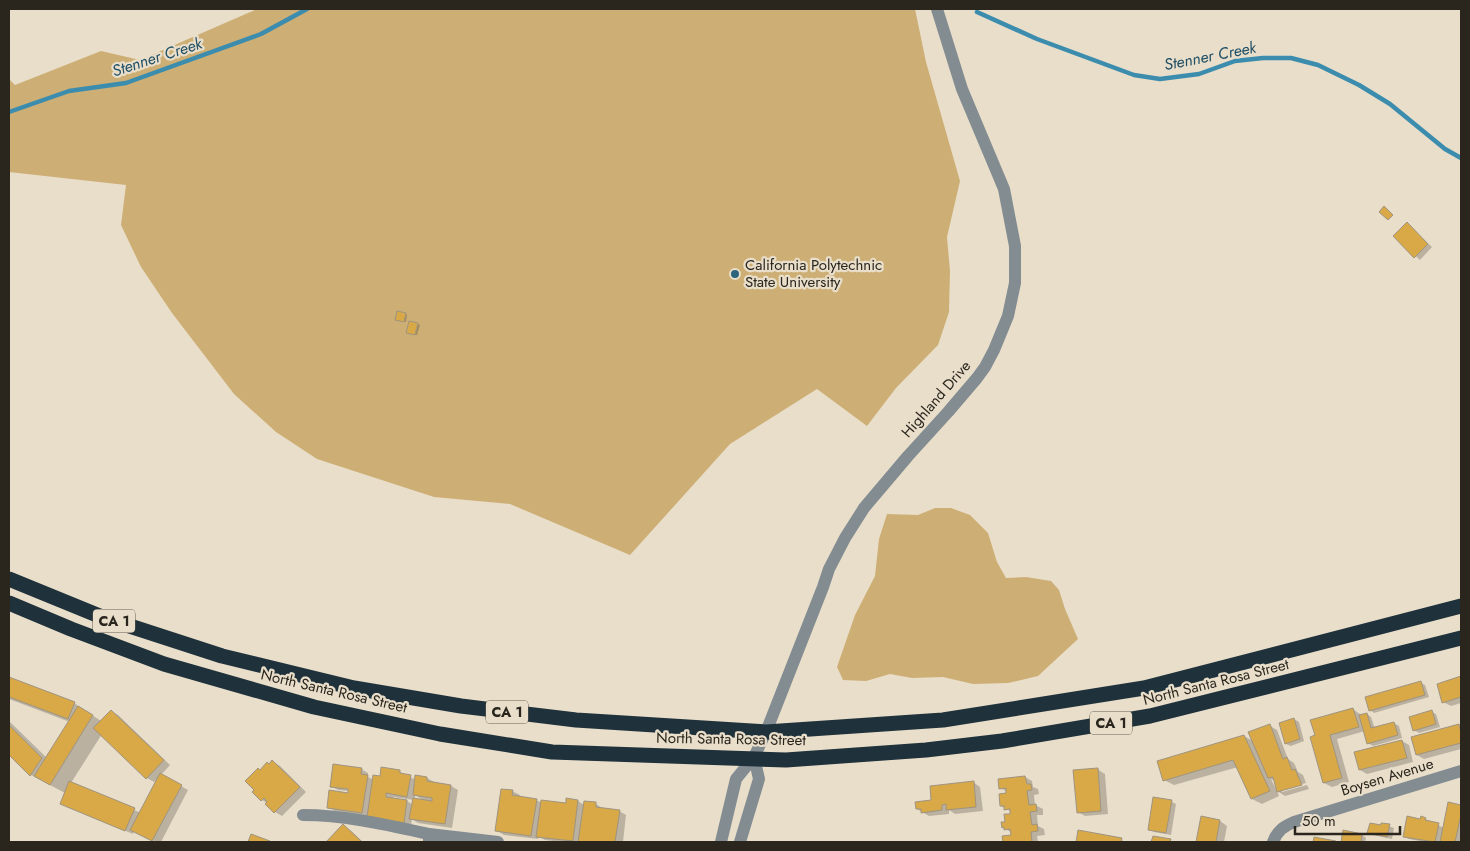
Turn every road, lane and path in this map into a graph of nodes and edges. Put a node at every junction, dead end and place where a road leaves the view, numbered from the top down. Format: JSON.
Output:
{"nodes":[{"id":1,"x":937,"y":9,"type":"edge"},
{"id":2,"x":9,"y":579,"type":"edge"},
{"id":3,"x":9,"y":603,"type":"edge"},
{"id":4,"x":1461,"y":606,"type":"edge"},
{"id":5,"x":1461,"y":638,"type":"edge"},
{"id":6,"x":766,"y":732,"type":"junction"},
{"id":7,"x":754,"y":758,"type":"junction"},
{"id":8,"x":1461,"y":771,"type":"edge"},
{"id":9,"x":303,"y":815,"type":"dead end"},
{"id":10,"x":429,"y":838,"type":"edge"},
{"id":11,"x":498,"y":842,"type":"edge"},
{"id":12,"x":721,"y":842,"type":"edge"},
{"id":13,"x":740,"y":842,"type":"edge"},
{"id":14,"x":1273,"y":842,"type":"edge"}],
"edges":[{"from":1,"to":6,"type":"street","name":"Highland Drive"},
{"from":2,"to":6,"type":"highway","name":"North Santa Rosa Street","number":"CA 1"},
{"from":3,"to":7,"type":"highway","name":"North Santa Rosa Street","number":"CA 1"},
{"from":4,"to":6,"type":"highway","name":"North Santa Rosa Street","number":"CA 1"},
{"from":5,"to":7,"type":"highway","name":"North Santa Rosa Street","number":"CA 1"},
{"from":6,"to":7,"type":"street","name":"Highland Drive"},
{"from":7,"to":12,"type":"street","name":"Highland Drive"},
{"from":7,"to":13,"type":"street"},
{"from":8,"to":14,"type":"street","name":"Boysen Avenue"},
{"from":9,"to":10,"type":"street"},
{"from":10,"to":11,"type":"street"}]}
